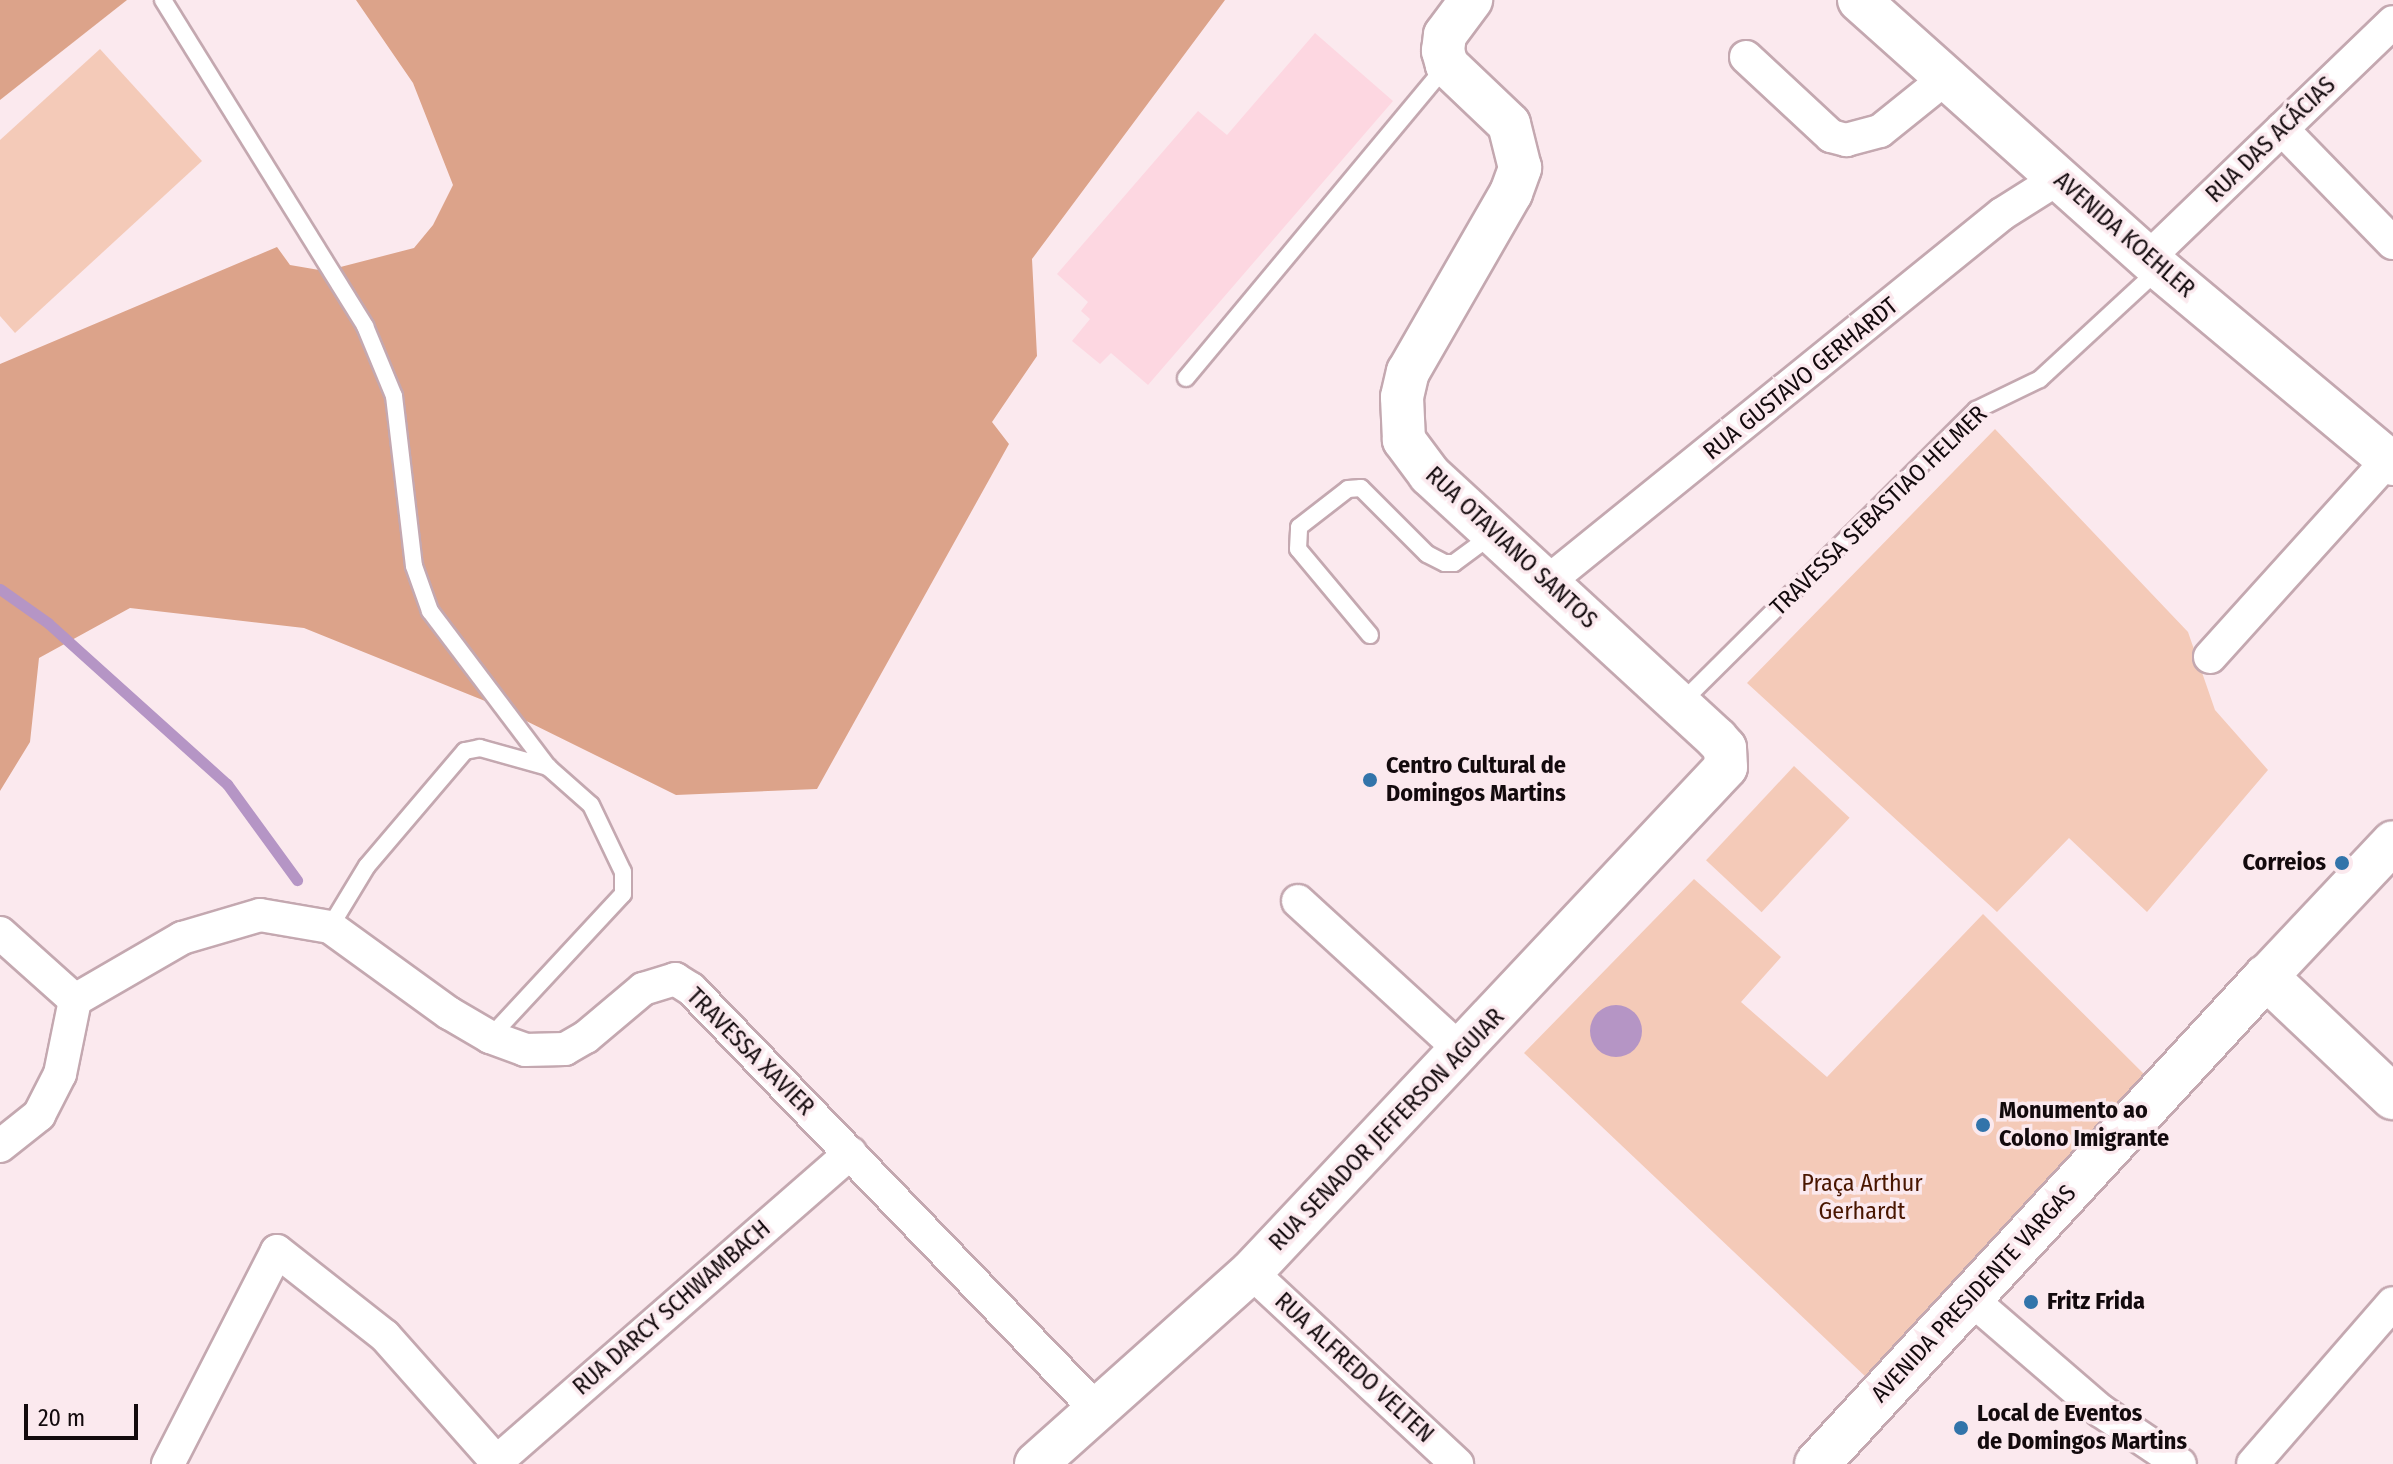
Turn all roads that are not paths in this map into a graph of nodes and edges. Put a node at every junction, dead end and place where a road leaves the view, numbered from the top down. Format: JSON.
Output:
{"nodes":[{"id":1,"x":163,"y":0,"type":"edge"},
{"id":2,"x":1471,"y":0,"type":"edge"},
{"id":3,"x":1859,"y":0,"type":"edge"},
{"id":4,"x":2393,"y":22,"type":"edge"},
{"id":5,"x":1746,"y":57,"type":"dead end"},
{"id":6,"x":1447,"y":65,"type":"junction"},
{"id":7,"x":1946,"y":78,"type":"junction"},
{"id":8,"x":2282,"y":129,"type":"junction"},
{"id":9,"x":2059,"y":178,"type":"junction"},
{"id":10,"x":2393,"y":243,"type":"edge"},
{"id":11,"x":2154,"y":263,"type":"junction"},
{"id":12,"x":1186,"y":378,"type":"dead end"},
{"id":13,"x":2391,"y":462,"type":"edge"},
{"id":14,"x":1493,"y":534,"type":"junction"},
{"id":15,"x":1545,"y":584,"type":"junction"},
{"id":16,"x":1370,"y":635,"type":"dead end"},
{"id":17,"x":2210,"y":657,"type":"dead end"},
{"id":18,"x":1680,"y":704,"type":"junction"},
{"id":19,"x":548,"y":767,"type":"junction"},
{"id":20,"x":1720,"y":778,"type":"joint"},
{"id":21,"x":2393,"y":842,"type":"edge"},
{"id":22,"x":1298,"y":901,"type":"dead end"},
{"id":23,"x":330,"y":927,"type":"junction"},
{"id":24,"x":0,"y":933,"type":"edge"},
{"id":25,"x":2266,"y":977,"type":"junction"},
{"id":26,"x":75,"y":1000,"type":"junction"},
{"id":27,"x":490,"y":1037,"type":"junction"},
{"id":28,"x":1463,"y":1052,"type":"junction"},
{"id":29,"x":2393,"y":1097,"type":"edge"},
{"id":30,"x":0,"y":1146,"type":"edge"},
{"id":31,"x":851,"y":1153,"type":"junction"},
{"id":32,"x":1251,"y":1272,"type":"junction"},
{"id":33,"x":1970,"y":1298,"type":"junction"},
{"id":34,"x":2393,"y":1303,"type":"edge"},
{"id":35,"x":1097,"y":1410,"type":"junction"},
{"id":36,"x":495,"y":1463,"type":"edge"},
{"id":37,"x":168,"y":1464,"type":"edge"},
{"id":38,"x":1036,"y":1464,"type":"edge"},
{"id":39,"x":1457,"y":1464,"type":"edge"},
{"id":40,"x":1817,"y":1464,"type":"edge"},
{"id":41,"x":2180,"y":1464,"type":"edge"},
{"id":42,"x":2253,"y":1464,"type":"edge"}],
"edges":[{"from":1,"to":19,"type":"lane"},
{"from":2,"to":6,"type":"street"},
{"from":3,"to":7,"type":"street","name":"AVENIDA KOEHLER"},
{"from":4,"to":8,"type":"street","name":"RUA DAS ACÁCIAS"},
{"from":5,"to":7,"type":"street"},
{"from":6,"to":12,"type":"lane"},
{"from":6,"to":14,"type":"street","name":"RUA OTAVIANO SANTOS"},
{"from":7,"to":9,"type":"street","name":"AVENIDA KOEHLER"},
{"from":8,"to":10,"type":"street"},
{"from":8,"to":11,"type":"street","name":"RUA DAS ACÁCIAS"},
{"from":9,"to":11,"type":"street","name":"AVENIDA KOEHLER"},
{"from":9,"to":15,"type":"street","name":"RUA GUSTAVO GERHARDT"},
{"from":11,"to":13,"type":"street","name":"AVENIDA KOEHLER"},
{"from":11,"to":18,"type":"lane","name":"TRAVESSA SEBASTIAO HELMER"},
{"from":13,"to":17,"type":"street"},
{"from":14,"to":15,"type":"street","name":"RUA OTAVIANO SANTOS"},
{"from":14,"to":16,"type":"lane"},
{"from":15,"to":18,"type":"street","name":"RUA OTAVIANO SANTOS"},
{"from":18,"to":20,"type":"street","name":"RUA OTAVIANO SANTOS"},
{"from":19,"to":23,"type":"lane"},
{"from":19,"to":27,"type":"lane"},
{"from":20,"to":28,"type":"street","name":"RUA SENADOR JEFFERSON AGUIAR"},
{"from":21,"to":25,"type":"street","name":"AVENIDA PRESIDENTE VARGAS"},
{"from":22,"to":28,"type":"street"},
{"from":23,"to":26,"type":"street","name":"TRAVESSA XAVIER"},
{"from":23,"to":27,"type":"street","name":"TRAVESSA XAVIER"},
{"from":24,"to":26,"type":"street"},
{"from":25,"to":29,"type":"main road"},
{"from":25,"to":33,"type":"main road","name":"AVENIDA PRESIDENTE VARGAS"},
{"from":26,"to":30,"type":"street"},
{"from":27,"to":31,"type":"street","name":"TRAVESSA XAVIER"},
{"from":28,"to":32,"type":"street","name":"RUA SENADOR JEFFERSON AGUIAR"},
{"from":31,"to":35,"type":"street","name":"TRAVESSA XAVIER"},
{"from":31,"to":36,"type":"street","name":"RUA DARCY SCHWAMBACH"},
{"from":32,"to":35,"type":"street","name":"RUA SENADOR JEFFERSON AGUIAR"},
{"from":32,"to":39,"type":"street","name":"RUA ALFREDO VELTEN"},
{"from":33,"to":40,"type":"main road","name":"AVENIDA PRESIDENTE VARGAS"},
{"from":33,"to":41,"type":"street"},
{"from":34,"to":42,"type":"street"},
{"from":35,"to":38,"type":"street","name":"RUA SENADOR JEFFERSON AGUIAR"},
{"from":36,"to":37,"type":"street"}]}
